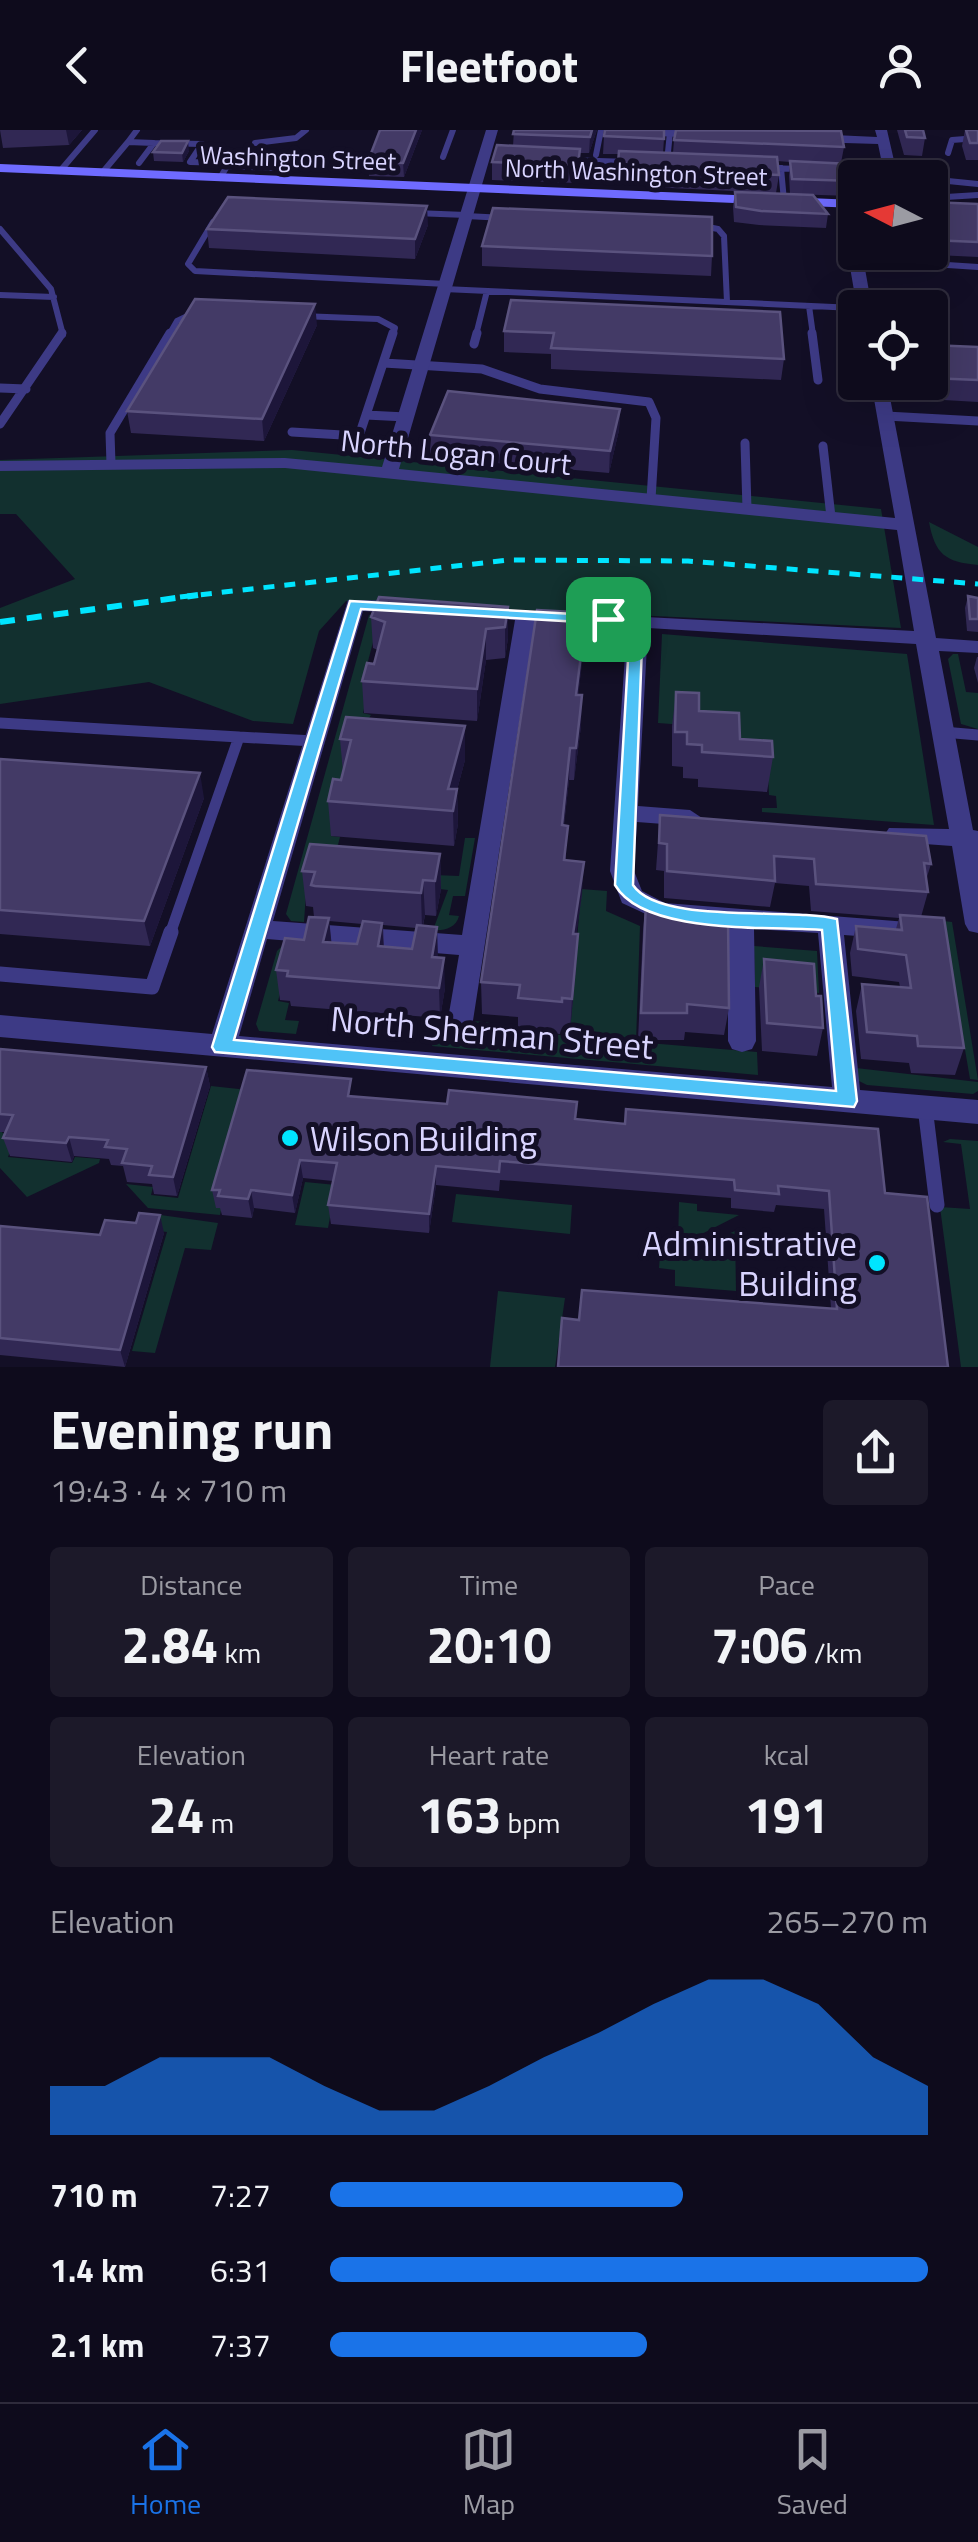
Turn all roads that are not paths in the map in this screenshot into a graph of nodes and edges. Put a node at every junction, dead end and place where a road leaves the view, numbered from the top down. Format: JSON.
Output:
{"nodes":[{"id":1,"x":95,"y":130,"type":"edge"},
{"id":2,"x":137,"y":130,"type":"edge"},
{"id":3,"x":306,"y":130,"type":"edge"},
{"id":4,"x":453,"y":130,"type":"edge"},
{"id":5,"x":492,"y":130,"type":"edge"},
{"id":6,"x":600,"y":130,"type":"edge"},
{"id":7,"x":609,"y":130,"type":"edge"},
{"id":8,"x":646,"y":131,"type":"edge"},
{"id":9,"x":680,"y":132,"type":"edge"},
{"id":10,"x":720,"y":134,"type":"edge"},
{"id":11,"x":882,"y":135,"type":"edge"},
{"id":12,"x":793,"y":137,"type":"edge"},
{"id":13,"x":978,"y":138,"type":"edge"},
{"id":14,"x":128,"y":142,"type":"junction"},
{"id":15,"x":154,"y":143,"type":"junction"},
{"id":16,"x":255,"y":143,"type":"dead end"},
{"id":17,"x":668,"y":152,"type":"edge"},
{"id":18,"x":948,"y":153,"type":"dead end"},
{"id":19,"x":596,"y":155,"type":"dead end"},
{"id":20,"x":484,"y":156,"type":"junction"},
{"id":21,"x":443,"y":157,"type":"dead end"},
{"id":22,"x":504,"y":157,"type":"edge"},
{"id":23,"x":563,"y":160,"type":"edge"},
{"id":24,"x":888,"y":160,"type":"edge"},
{"id":25,"x":139,"y":163,"type":"dead end"},
{"id":26,"x":642,"y":163,"type":"edge"},
{"id":27,"x":278,"y":164,"type":"dead end"},
{"id":28,"x":0,"y":168,"type":"edge"},
{"id":29,"x":761,"y":168,"type":"edge"},
{"id":30,"x":781,"y":168,"type":"junction"},
{"id":31,"x":225,"y":169,"type":"junction"},
{"id":32,"x":815,"y":170,"type":"edge"},
{"id":33,"x":832,"y":170,"type":"edge"},
{"id":34,"x":60,"y":171,"type":"junction"},
{"id":35,"x":838,"y":171,"type":"edge"},
{"id":36,"x":102,"y":173,"type":"junction"},
{"id":37,"x":948,"y":181,"type":"edge"},
{"id":38,"x":978,"y":184,"type":"edge"},
{"id":39,"x":474,"y":188,"type":"junction"},
{"id":40,"x":977,"y":198,"type":"edge"},
{"id":41,"x":784,"y":201,"type":"junction"},
{"id":42,"x":948,"y":201,"type":"edge"},
{"id":43,"x":838,"y":203,"type":"edge"},
{"id":44,"x":394,"y":212,"type":"edge"},
{"id":45,"x":218,"y":214,"type":"edge"},
{"id":46,"x":466,"y":216,"type":"junction"},
{"id":47,"x":522,"y":218,"type":"edge"},
{"id":48,"x":694,"y":225,"type":"edge"},
{"id":49,"x":0,"y":229,"type":"edge"},
{"id":50,"x":948,"y":264,"type":"edge"},
{"id":51,"x":978,"y":266,"type":"edge"},
{"id":52,"x":445,"y":286,"type":"junction"},
{"id":53,"x":487,"y":291,"type":"junction"},
{"id":54,"x":0,"y":295,"type":"edge"},
{"id":55,"x":54,"y":298,"type":"junction"},
{"id":56,"x":727,"y":302,"type":"junction"},
{"id":57,"x":810,"y":306,"type":"junction"},
{"id":58,"x":838,"y":307,"type":"edge"},
{"id":59,"x":206,"y":311,"type":"edge"},
{"id":60,"x":282,"y":315,"type":"edge"},
{"id":61,"x":474,"y":344,"type":"dead end"},
{"id":62,"x":384,"y":363,"type":"junction"},
{"id":63,"x":422,"y":365,"type":"junction"},
{"id":64,"x":818,"y":380,"type":"dead end"},
{"id":65,"x":0,"y":388,"type":"edge"},
{"id":66,"x":26,"y":389,"type":"junction"},
{"id":67,"x":883,"y":400,"type":"edge"},
{"id":68,"x":366,"y":414,"type":"junction"},
{"id":69,"x":886,"y":416,"type":"junction"},
{"id":70,"x":406,"y":417,"type":"junction"},
{"id":71,"x":978,"y":421,"type":"edge"},
{"id":72,"x":0,"y":424,"type":"edge"},
{"id":73,"x":292,"y":432,"type":"dead end"},
{"id":74,"x":745,"y":443,"type":"dead end"},
{"id":75,"x":823,"y":446,"type":"dead end"},
{"id":76,"x":111,"y":464,"type":"junction"},
{"id":77,"x":0,"y":466,"type":"edge"},
{"id":78,"x":389,"y":473,"type":"junction"},
{"id":79,"x":652,"y":499,"type":"junction"},
{"id":80,"x":747,"y":509,"type":"junction"},
{"id":81,"x":831,"y":517,"type":"junction"},
{"id":82,"x":906,"y":525,"type":"junction"},
{"id":83,"x":431,"y":609,"type":"edge"},
{"id":84,"x":469,"y":611,"type":"edge"},
{"id":85,"x":526,"y":614,"type":"junction"},
{"id":86,"x":638,"y":621,"type":"junction"},
{"id":87,"x":927,"y":641,"type":"junction"},
{"id":88,"x":978,"y":647,"type":"edge"},
{"id":89,"x":0,"y":723,"type":"edge"},
{"id":90,"x":944,"y":732,"type":"junction"},
{"id":91,"x":978,"y":734,"type":"edge"},
{"id":92,"x":239,"y":737,"type":"junction"},
{"id":93,"x":314,"y":741,"type":"junction"},
{"id":94,"x":626,"y":813,"type":"junction"},
{"id":95,"x":714,"y":820,"type":"edge"},
{"id":96,"x":868,"y":831,"type":"edge"},
{"id":97,"x":970,"y":839,"type":"edge"},
{"id":98,"x":740,"y":918,"type":"junction"},
{"id":99,"x":830,"y":924,"type":"junction"},
{"id":100,"x":978,"y":924,"type":"edge"},
{"id":101,"x":258,"y":928,"type":"junction"},
{"id":102,"x":938,"y":932,"type":"edge"},
{"id":103,"x":474,"y":946,"type":"junction"},
{"id":104,"x":0,"y":974,"type":"edge"},
{"id":105,"x":462,"y":1019,"type":"dead end"},
{"id":106,"x":0,"y":1026,"type":"edge"},
{"id":107,"x":742,"y":1040,"type":"dead end"},
{"id":108,"x":222,"y":1047,"type":"junction"},
{"id":109,"x":847,"y":1101,"type":"junction"},
{"id":110,"x":924,"y":1107,"type":"junction"},
{"id":111,"x":978,"y":1112,"type":"edge"},
{"id":112,"x":936,"y":1205,"type":"dead end"}],
"edges":[{"from":1,"to":34,"type":"lane"},
{"from":2,"to":14,"type":"lane"},
{"from":3,"to":16,"type":"lane"},
{"from":4,"to":21,"type":"lane"},
{"from":5,"to":20,"type":"street"},
{"from":6,"to":19,"type":"lane"},
{"from":7,"to":8,"type":"street"},
{"from":8,"to":9,"type":"street"},
{"from":9,"to":10,"type":"street"},
{"from":9,"to":17,"type":"lane"},
{"from":11,"to":12,"type":"street"},
{"from":11,"to":24,"type":"street"},
{"from":13,"to":18,"type":"lane"},
{"from":14,"to":15,"type":"lane"},
{"from":14,"to":36,"type":"lane"},
{"from":15,"to":25,"type":"lane"},
{"from":15,"to":31,"type":"lane"},
{"from":20,"to":22,"type":"lane"},
{"from":20,"to":39,"type":"street"},
{"from":23,"to":26,"type":"lane"},
{"from":27,"to":31,"type":"lane"},
{"from":28,"to":34,"type":"main road","name":"Washington Street"},
{"from":29,"to":30,"type":"lane"},
{"from":30,"to":32,"type":"lane"},
{"from":30,"to":41,"type":"lane"},
{"from":31,"to":36,"type":"main road","name":"Washington Street"},
{"from":31,"to":39,"type":"main road","name":"Washington Street"},
{"from":33,"to":35,"type":"lane"},
{"from":34,"to":36,"type":"main road","name":"Washington Street"},
{"from":37,"to":38,"type":"lane"},
{"from":39,"to":41,"type":"main road","name":"North Washington Street"},
{"from":39,"to":46,"type":"street"},
{"from":40,"to":42,"type":"main road"},
{"from":41,"to":43,"type":"main road","name":"North Washington Street"},
{"from":44,"to":46,"type":"lane"},
{"from":45,"to":52,"type":"lane"},
{"from":46,"to":47,"type":"lane"},
{"from":46,"to":52,"type":"street"},
{"from":48,"to":56,"type":"lane"},
{"from":49,"to":55,"type":"lane"},
{"from":50,"to":51,"type":"lane"},
{"from":52,"to":53,"type":"lane"},
{"from":52,"to":63,"type":"street"},
{"from":53,"to":56,"type":"lane"},
{"from":53,"to":61,"type":"lane"},
{"from":54,"to":55,"type":"lane"},
{"from":55,"to":66,"type":"lane"},
{"from":56,"to":57,"type":"lane"},
{"from":57,"to":58,"type":"lane"},
{"from":57,"to":64,"type":"lane"},
{"from":59,"to":76,"type":"lane"},
{"from":60,"to":62,"type":"lane"},
{"from":62,"to":63,"type":"lane"},
{"from":62,"to":68,"type":"lane"},
{"from":63,"to":70,"type":"street"},
{"from":63,"to":79,"type":"lane"},
{"from":65,"to":66,"type":"lane"},
{"from":66,"to":72,"type":"lane"},
{"from":67,"to":69,"type":"street"},
{"from":68,"to":70,"type":"lane"},
{"from":68,"to":73,"type":"lane"},
{"from":69,"to":71,"type":"lane"},
{"from":69,"to":82,"type":"street"},
{"from":70,"to":78,"type":"street"},
{"from":74,"to":80,"type":"lane"},
{"from":75,"to":81,"type":"lane"},
{"from":76,"to":77,"type":"street","name":"North Logan Court"},
{"from":76,"to":78,"type":"street","name":"North Logan Court"},
{"from":78,"to":79,"type":"street","name":"North Logan Court"},
{"from":79,"to":80,"type":"street","name":"North Logan Court"},
{"from":80,"to":81,"type":"street","name":"North Logan Court"},
{"from":81,"to":82,"type":"street","name":"North Logan Court"},
{"from":82,"to":87,"type":"street"},
{"from":83,"to":93,"type":"street"},
{"from":84,"to":85,"type":"street"},
{"from":85,"to":86,"type":"street"},
{"from":85,"to":103,"type":"street"},
{"from":86,"to":87,"type":"street"},
{"from":86,"to":94,"type":"street"},
{"from":87,"to":88,"type":"street"},
{"from":87,"to":90,"type":"street"},
{"from":89,"to":92,"type":"lane"},
{"from":90,"to":91,"type":"lane"},
{"from":90,"to":97,"type":"street"},
{"from":92,"to":93,"type":"lane"},
{"from":92,"to":104,"type":"lane"},
{"from":93,"to":101,"type":"street"},
{"from":94,"to":95,"type":"street"},
{"from":94,"to":98,"type":"street"},
{"from":96,"to":97,"type":"street"},
{"from":97,"to":100,"type":"street"},
{"from":98,"to":99,"type":"street"},
{"from":98,"to":107,"type":"street"},
{"from":99,"to":102,"type":"street"},
{"from":99,"to":109,"type":"street"},
{"from":101,"to":103,"type":"street"},
{"from":101,"to":108,"type":"street"},
{"from":103,"to":105,"type":"street"},
{"from":106,"to":108,"type":"street","name":"North Sherman Street"},
{"from":108,"to":109,"type":"street","name":"North Sherman Street"},
{"from":109,"to":110,"type":"street","name":"North Sherman Street"},
{"from":110,"to":111,"type":"street","name":"North Sherman Street"},
{"from":110,"to":112,"type":"lane"}]}
